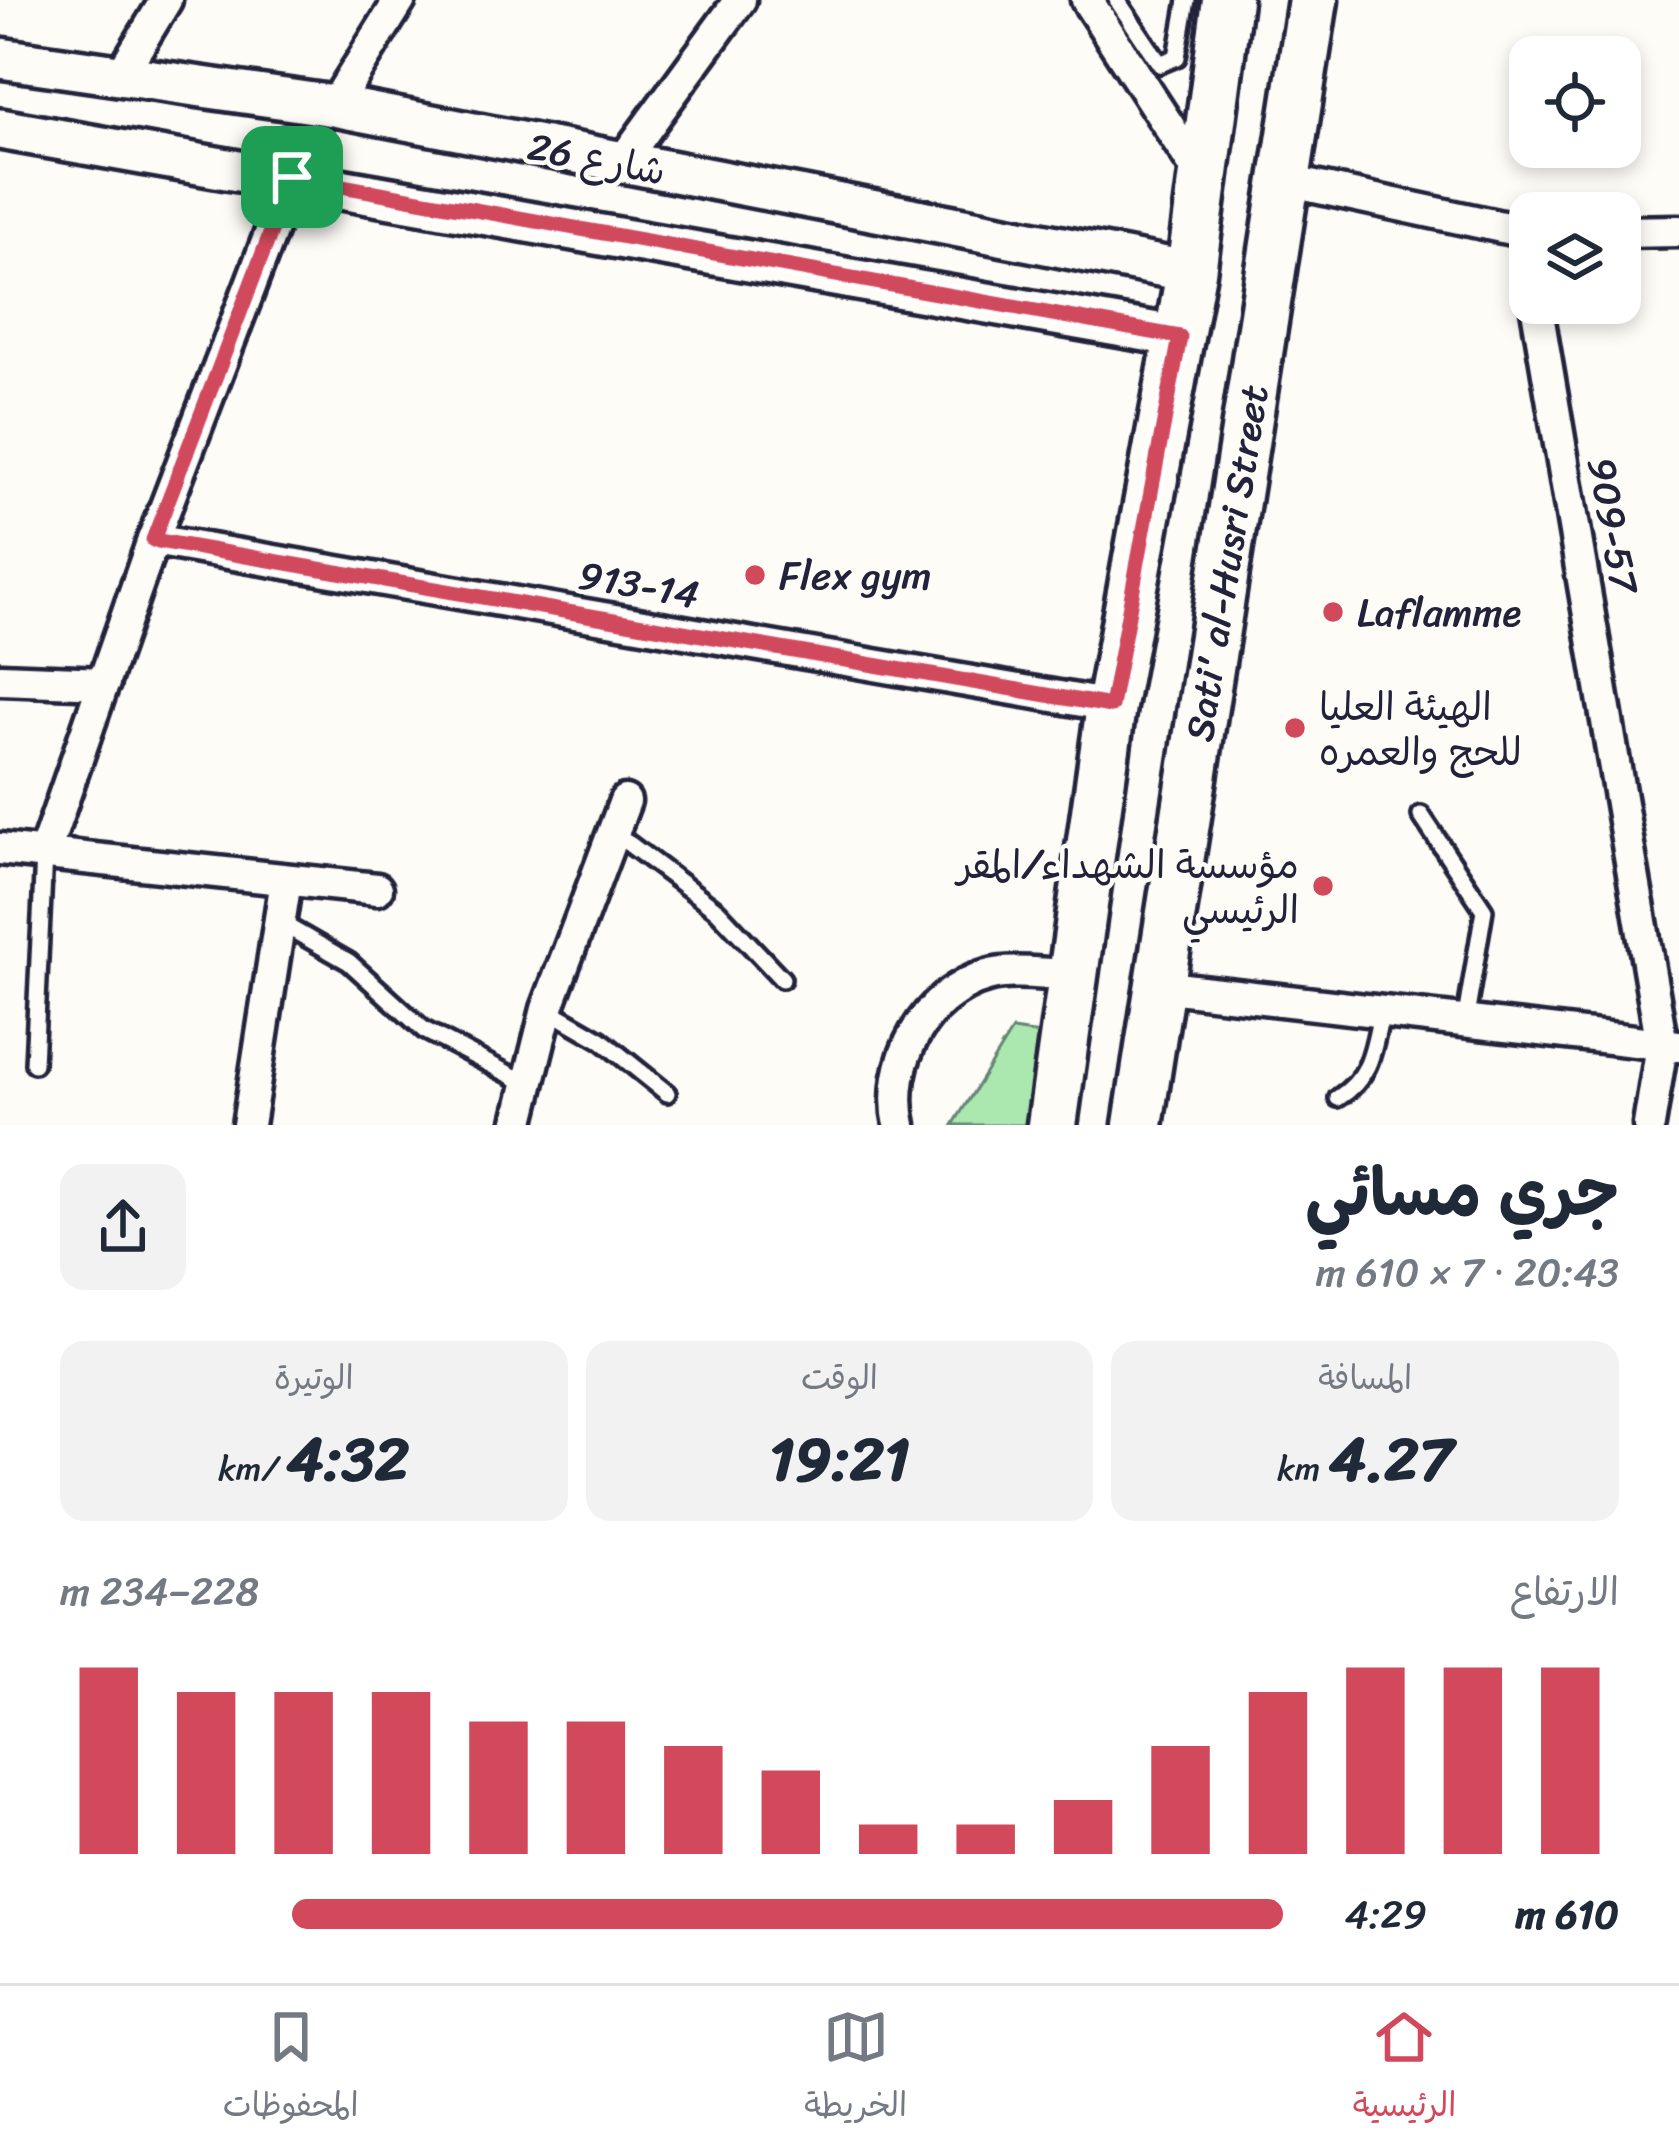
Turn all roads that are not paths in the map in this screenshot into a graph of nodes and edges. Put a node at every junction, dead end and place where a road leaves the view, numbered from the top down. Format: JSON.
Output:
{"nodes":[{"id":1,"x":166,"y":0,"type":"edge"},
{"id":2,"x":400,"y":0,"type":"edge"},
{"id":3,"x":740,"y":0,"type":"edge"},
{"id":4,"x":1087,"y":0,"type":"edge"},
{"id":5,"x":1117,"y":0,"type":"edge"},
{"id":6,"x":1187,"y":0,"type":"edge"},
{"id":7,"x":1228,"y":0,"type":"edge"},
{"id":8,"x":1313,"y":0,"type":"edge"},
{"id":9,"x":0,"y":58,"type":"edge"},
{"id":10,"x":120,"y":76,"type":"junction"},
{"id":11,"x":334,"y":106,"type":"junction"},
{"id":12,"x":0,"y":129,"type":"edge"},
{"id":13,"x":621,"y":163,"type":"junction"},
{"id":14,"x":292,"y":177,"type":"junction"},
{"id":15,"x":1202,"y":179,"type":"junction"},
{"id":16,"x":1287,"y":181,"type":"junction"},
{"id":17,"x":1509,"y":228,"type":"edge"},
{"id":18,"x":1679,"y":231,"type":"edge"},
{"id":19,"x":1641,"y":232,"type":"edge"},
{"id":20,"x":1191,"y":272,"type":"junction"},
{"id":21,"x":1540,"y":324,"type":"edge"},
{"id":22,"x":1180,"y":337,"type":"junction"},
{"id":23,"x":153,"y":540,"type":"junction"},
{"id":24,"x":0,"y":679,"type":"edge"},
{"id":25,"x":104,"y":683,"type":"junction"},
{"id":26,"x":1111,"y":706,"type":"junction"},
{"id":27,"x":625,"y":801,"type":"dead end"},
{"id":28,"x":1421,"y":815,"type":"dead end"},
{"id":29,"x":616,"y":834,"type":"junction"},
{"id":30,"x":0,"y":849,"type":"edge"},
{"id":31,"x":44,"y":854,"type":"junction"},
{"id":32,"x":286,"y":880,"type":"junction"},
{"id":33,"x":377,"y":889,"type":"dead end"},
{"id":34,"x":279,"y":922,"type":"junction"},
{"id":35,"x":1072,"y":975,"type":"junction"},
{"id":36,"x":782,"y":979,"type":"dead end"},
{"id":37,"x":1159,"y":986,"type":"junction"},
{"id":38,"x":548,"y":1009,"type":"junction"},
{"id":39,"x":1381,"y":1014,"type":"junction"},
{"id":40,"x":1466,"y":1023,"type":"junction"},
{"id":41,"x":1671,"y":1046,"type":"edge"},
{"id":42,"x":34,"y":1064,"type":"dead end"},
{"id":43,"x":528,"y":1084,"type":"junction"},
{"id":44,"x":667,"y":1093,"type":"dead end"},
{"id":45,"x":1338,"y":1098,"type":"dead end"},
{"id":46,"x":248,"y":1125,"type":"edge"},
{"id":47,"x":518,"y":1125,"type":"edge"},
{"id":48,"x":900,"y":1125,"type":"edge"},
{"id":49,"x":1052,"y":1125,"type":"edge"},
{"id":50,"x":1138,"y":1125,"type":"edge"},
{"id":51,"x":1649,"y":1125,"type":"edge"}],
"edges":[{"from":1,"to":10,"type":"street"},
{"from":2,"to":11,"type":"street"},
{"from":3,"to":13,"type":"street"},
{"from":4,"to":15,"type":"street"},
{"from":5,"to":6,"type":"lane"},
{"from":7,"to":15,"type":"main road"},
{"from":8,"to":16,"type":"main road","name":"Sati' al-Husri Street"},
{"from":9,"to":10,"type":"street","name":"شارع 26"},
{"from":10,"to":11,"type":"street","name":"شارع 26"},
{"from":11,"to":13,"type":"street","name":"شارع 26"},
{"from":12,"to":14,"type":"street","name":"شارع 26"},
{"from":13,"to":20,"type":"street","name":"شارع 26"},
{"from":14,"to":22,"type":"street","name":"شارع 26"},
{"from":14,"to":23,"type":"street"},
{"from":15,"to":20,"type":"main road"},
{"from":16,"to":17,"type":"street"},
{"from":16,"to":37,"type":"main road","name":"Sati' al-Husri Street"},
{"from":18,"to":19,"type":"street"},
{"from":20,"to":22,"type":"main road"},
{"from":21,"to":41,"type":"street","name":"909-57"},
{"from":22,"to":26,"type":"main road"},
{"from":23,"to":25,"type":"street"},
{"from":23,"to":26,"type":"street","name":"913-14"},
{"from":24,"to":25,"type":"street"},
{"from":25,"to":31,"type":"street"},
{"from":26,"to":35,"type":"main road"},
{"from":27,"to":29,"type":"street"},
{"from":28,"to":40,"type":"lane"},
{"from":29,"to":36,"type":"lane"},
{"from":29,"to":38,"type":"street"},
{"from":30,"to":31,"type":"street"},
{"from":31,"to":32,"type":"street"},
{"from":31,"to":42,"type":"lane"},
{"from":32,"to":33,"type":"street"},
{"from":32,"to":34,"type":"street"},
{"from":34,"to":43,"type":"lane"},
{"from":34,"to":46,"type":"street"},
{"from":35,"to":48,"type":"street"},
{"from":35,"to":49,"type":"main road"},
{"from":37,"to":39,"type":"street"},
{"from":37,"to":50,"type":"main road","name":"Sati' al-Husri Street"},
{"from":38,"to":43,"type":"street"},
{"from":38,"to":44,"type":"lane"},
{"from":39,"to":40,"type":"street"},
{"from":39,"to":45,"type":"lane"},
{"from":40,"to":41,"type":"street"},
{"from":41,"to":51,"type":"street","name":"909-57"},
{"from":43,"to":47,"type":"street"}]}
